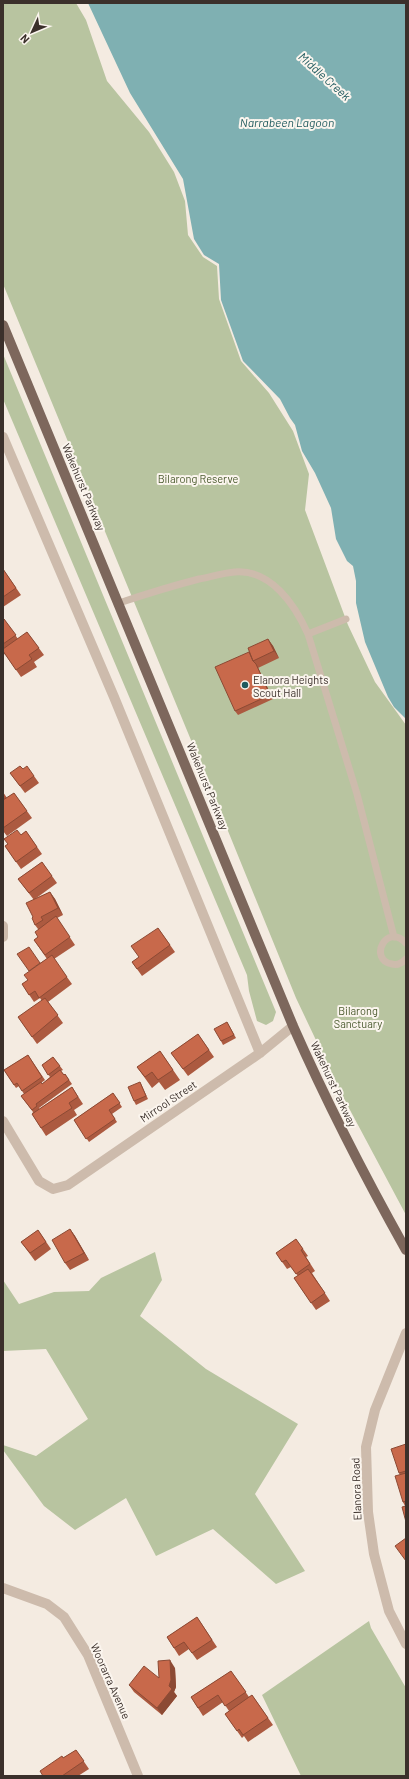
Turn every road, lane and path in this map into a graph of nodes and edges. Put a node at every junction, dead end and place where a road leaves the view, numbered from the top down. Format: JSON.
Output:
{"nodes":[{"id":1,"x":3,"y":325,"type":"edge"},
{"id":2,"x":3,"y":437,"type":"edge"},
{"id":3,"x":119,"y":603,"type":"junction"},
{"id":4,"x":346,"y":620,"type":"dead end"},
{"id":5,"x":308,"y":634,"type":"junction"},
{"id":6,"x":3,"y":926,"type":"edge"},
{"id":7,"x":3,"y":937,"type":"edge"},
{"id":8,"x":394,"y":937,"type":"junction"},
{"id":9,"x":406,"y":942,"type":"edge"},
{"id":10,"x":406,"y":959,"type":"edge"},
{"id":11,"x":293,"y":1026,"type":"junction"},
{"id":12,"x":260,"y":1053,"type":"junction"},
{"id":13,"x":3,"y":1121,"type":"edge"},
{"id":14,"x":406,"y":1250,"type":"edge"},
{"id":15,"x":406,"y":1333,"type":"edge"},
{"id":16,"x":3,"y":1588,"type":"edge"},
{"id":17,"x":406,"y":1644,"type":"edge"},
{"id":18,"x":138,"y":1776,"type":"edge"}],
"edges":[{"from":1,"to":3,"type":"main road","name":"Wakehurst Parkway"},
{"from":2,"to":12,"type":"street"},
{"from":3,"to":5,"type":"lane"},
{"from":3,"to":11,"type":"main road","name":"Wakehurst Parkway"},
{"from":4,"to":5,"type":"lane"},
{"from":5,"to":8,"type":"lane"},
{"from":6,"to":7,"type":"street"},
{"from":8,"to":9,"type":"lane"},
{"from":8,"to":10,"type":"lane"},
{"from":11,"to":12,"type":"street","name":"Mirrool Street"},
{"from":11,"to":14,"type":"main road","name":"Wakehurst Parkway"},
{"from":12,"to":13,"type":"street","name":"Mirrool Street"},
{"from":15,"to":17,"type":"street","name":"Elanora Road"},
{"from":16,"to":18,"type":"street","name":"Woorarra Avenue"}]}
